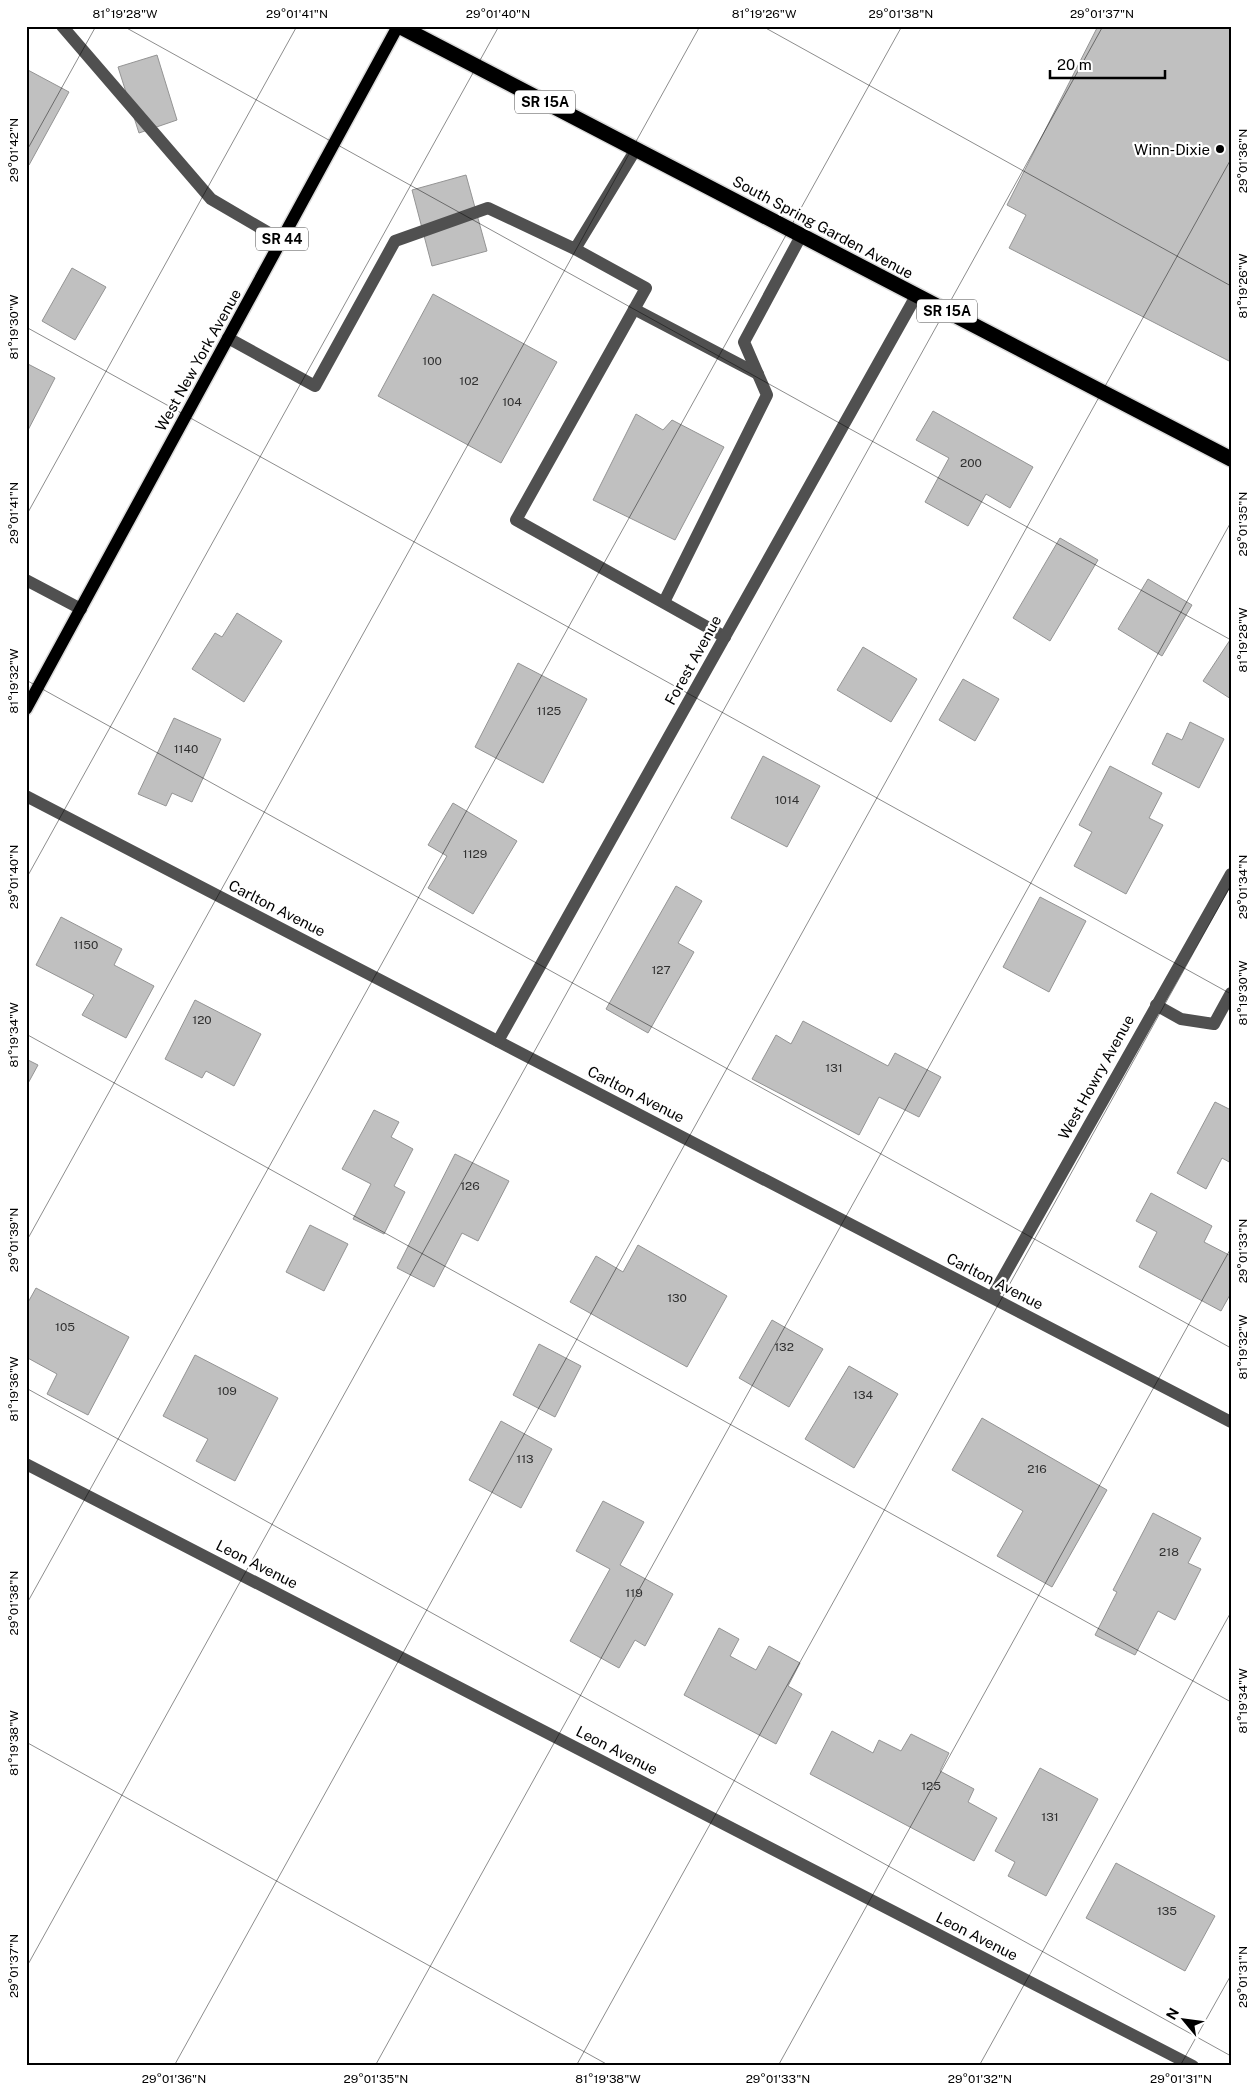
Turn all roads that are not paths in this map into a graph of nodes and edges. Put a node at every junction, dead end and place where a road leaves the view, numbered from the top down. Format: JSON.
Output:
{"nodes":[{"id":1,"x":62,"y":26,"type":"edge"},
{"id":2,"x":399,"y":26,"type":"edge"},
{"id":3,"x":636,"y":149,"type":"junction"},
{"id":4,"x":802,"y":236,"type":"junction"},
{"id":5,"x":281,"y":240,"type":"junction"},
{"id":6,"x":575,"y":249,"type":"junction"},
{"id":7,"x":916,"y":296,"type":"junction"},
{"id":8,"x":634,"y":309,"type":"junction"},
{"id":9,"x":228,"y":338,"type":"junction"},
{"id":10,"x":758,"y":374,"type":"junction"},
{"id":11,"x":1231,"y":459,"type":"edge"},
{"id":12,"x":26,"y":580,"type":"edge"},
{"id":13,"x":664,"y":602,"type":"junction"},
{"id":14,"x":81,"y":609,"type":"junction"},
{"id":15,"x":725,"y":637,"type":"junction"},
{"id":16,"x":26,"y":709,"type":"edge"},
{"id":17,"x":26,"y":796,"type":"edge"},
{"id":18,"x":1231,"y":874,"type":"edge"},
{"id":19,"x":1231,"y":993,"type":"edge"},
{"id":20,"x":1156,"y":1005,"type":"junction"},
{"id":21,"x":498,"y":1041,"type":"junction"},
{"id":22,"x":992,"y":1297,"type":"junction"},
{"id":23,"x":1231,"y":1422,"type":"edge"},
{"id":24,"x":26,"y":1464,"type":"edge"},
{"id":25,"x":1193,"y":2066,"type":"edge"}],
"edges":[{"from":1,"to":5,"type":"street"},
{"from":2,"to":3,"type":"highway","name":"South Spring Garden Avenue","number":"SR 15A"},
{"from":2,"to":5,"type":"main road","name":"West New York Avenue","number":"SR 44"},
{"from":3,"to":4,"type":"highway","name":"South Spring Garden Avenue","number":"SR 15A"},
{"from":3,"to":6,"type":"street"},
{"from":4,"to":7,"type":"highway","name":"South Spring Garden Avenue","number":"SR 15A"},
{"from":4,"to":10,"type":"street"},
{"from":5,"to":9,"type":"main road","name":"West New York Avenue","number":"SR 44"},
{"from":6,"to":8,"type":"street"},
{"from":6,"to":9,"type":"street"},
{"from":7,"to":11,"type":"highway","name":"South Spring Garden Avenue","number":"SR 15A"},
{"from":7,"to":15,"type":"street","name":"Forest Avenue"},
{"from":8,"to":10,"type":"street"},
{"from":8,"to":13,"type":"street"},
{"from":9,"to":14,"type":"main road","name":"West New York Avenue","number":"SR 44"},
{"from":10,"to":13,"type":"street"},
{"from":12,"to":14,"type":"street"},
{"from":13,"to":15,"type":"street"},
{"from":14,"to":16,"type":"main road","name":"West New York Avenue","number":"SR 44"},
{"from":15,"to":21,"type":"street","name":"Forest Avenue"},
{"from":17,"to":21,"type":"street","name":"Carlton Avenue"},
{"from":18,"to":20,"type":"street","name":"West Howry Avenue"},
{"from":19,"to":20,"type":"street"},
{"from":20,"to":22,"type":"street","name":"West Howry Avenue"},
{"from":21,"to":22,"type":"street","name":"Carlton Avenue"},
{"from":22,"to":23,"type":"street","name":"Carlton Avenue"},
{"from":24,"to":25,"type":"street","name":"Leon Avenue"}]}
